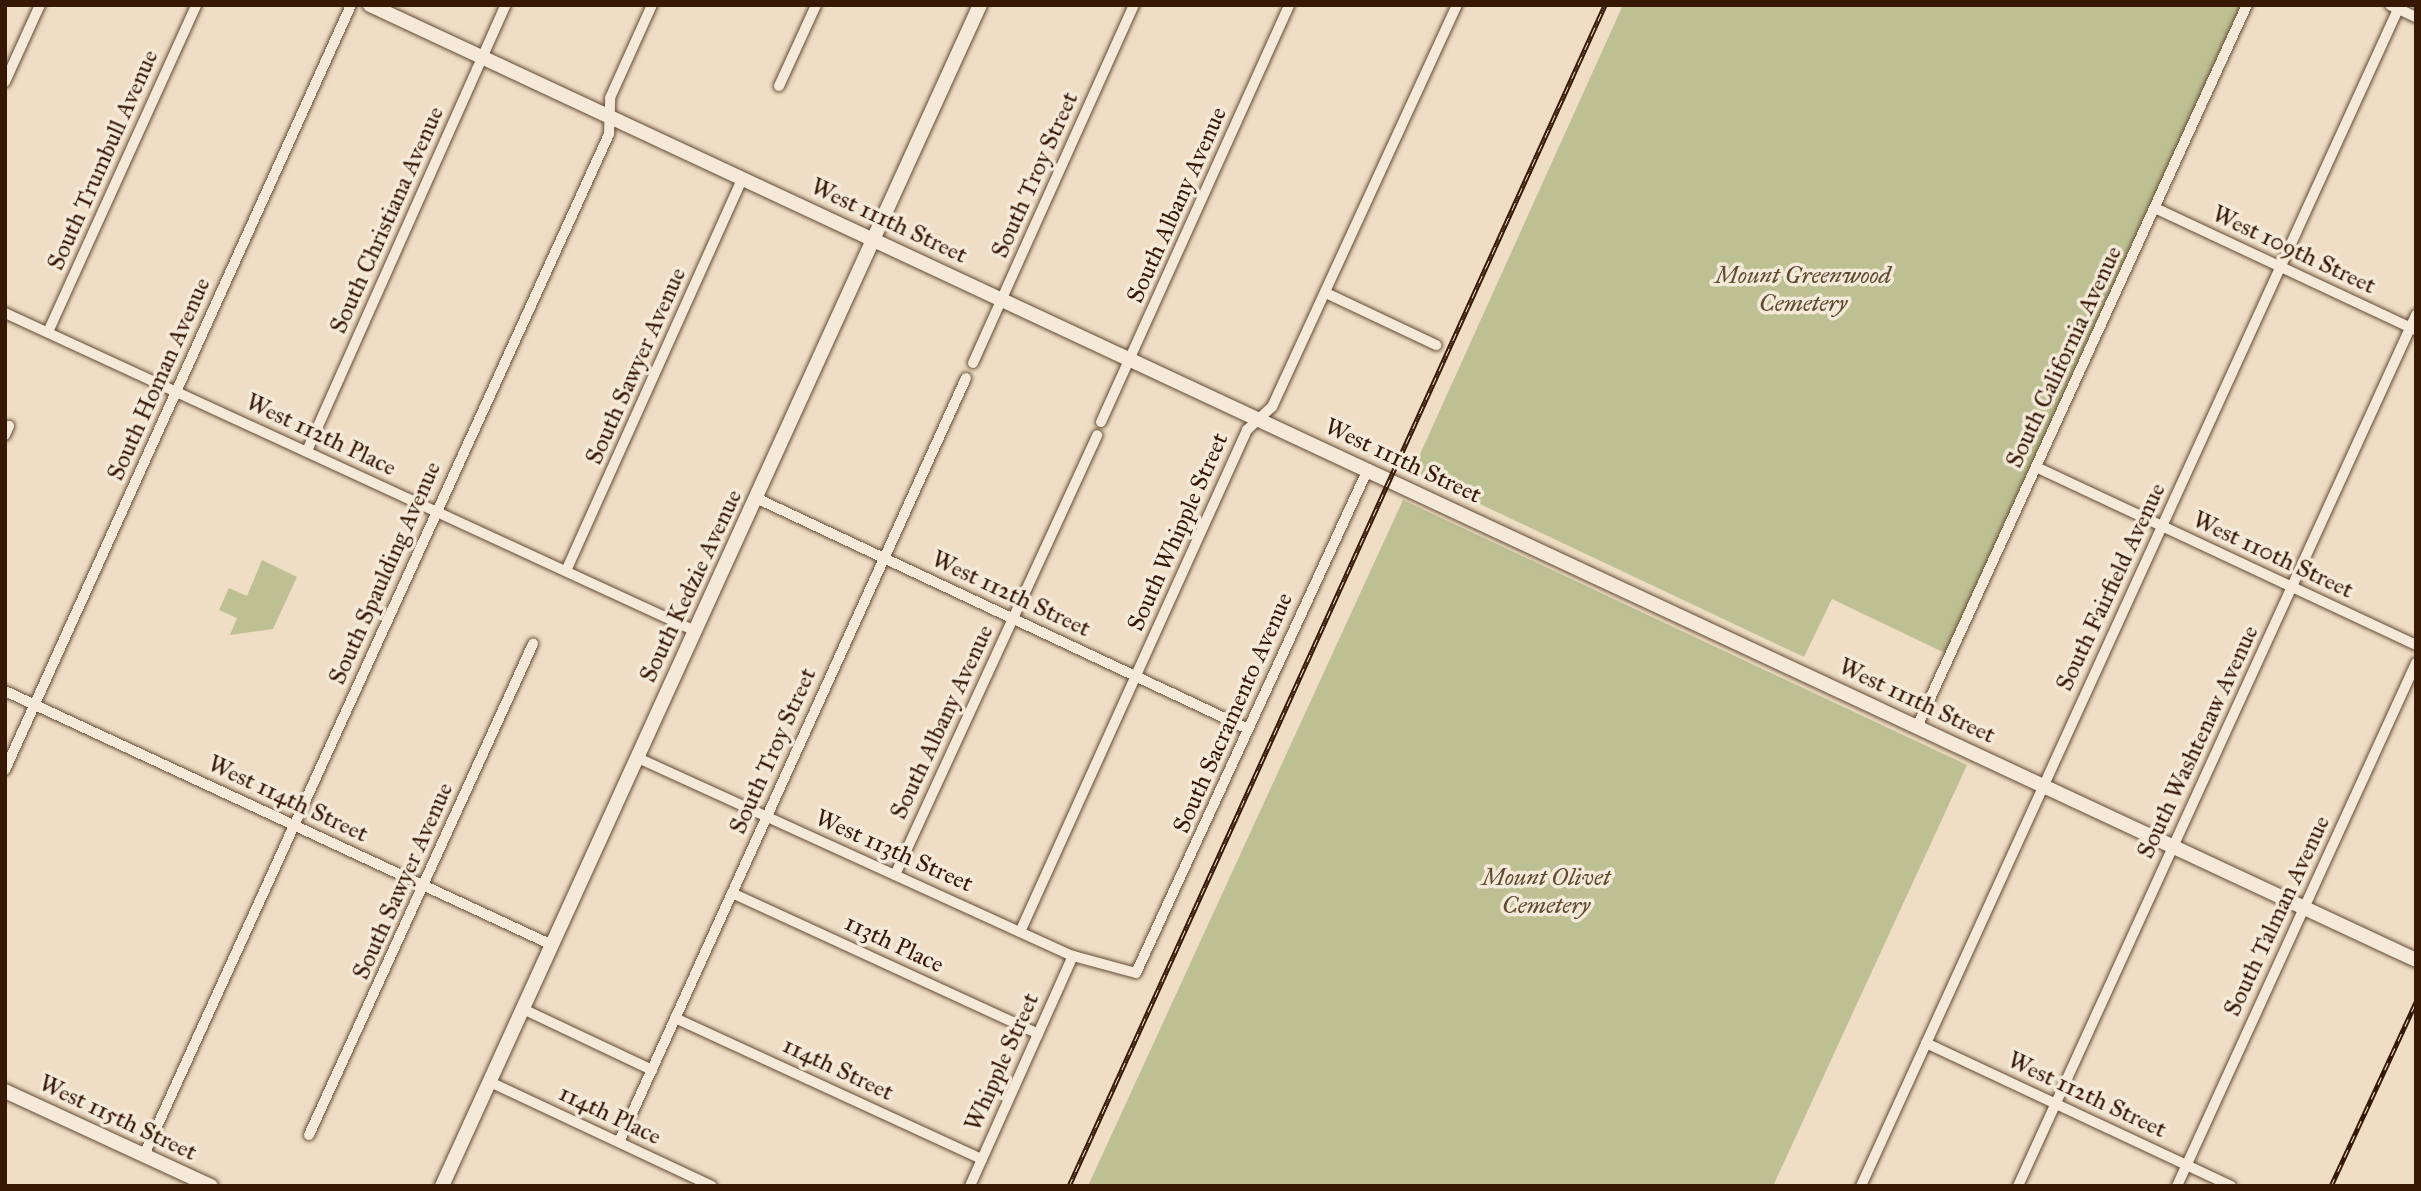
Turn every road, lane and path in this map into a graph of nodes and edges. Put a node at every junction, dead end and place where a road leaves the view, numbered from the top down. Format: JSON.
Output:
{"nodes":[{"id":1,"x":40,"y":5,"type":"edge"},
{"id":2,"x":196,"y":5,"type":"edge"},
{"id":3,"x":351,"y":5,"type":"edge"},
{"id":4,"x":370,"y":5,"type":"edge"},
{"id":5,"x":506,"y":5,"type":"edge"},
{"id":6,"x":652,"y":5,"type":"edge"},
{"id":7,"x":816,"y":5,"type":"edge"},
{"id":8,"x":980,"y":5,"type":"edge"},
{"id":9,"x":1134,"y":5,"type":"edge"},
{"id":10,"x":1290,"y":5,"type":"edge"},
{"id":11,"x":1457,"y":5,"type":"edge"},
{"id":12,"x":2247,"y":5,"type":"edge"},
{"id":13,"x":2396,"y":7,"type":"edge"},
{"id":14,"x":2416,"y":17,"type":"edge"},
{"id":15,"x":482,"y":57,"type":"junction"},
{"id":16,"x":5,"y":82,"type":"edge"},
{"id":17,"x":779,"y":86,"type":"dead end"},
{"id":18,"x":611,"y":117,"type":"junction"},
{"id":19,"x":743,"y":178,"type":"junction"},
{"id":20,"x":2155,"y":208,"type":"junction"},
{"id":21,"x":874,"y":239,"type":"junction"},
{"id":22,"x":2280,"y":267,"type":"junction"},
{"id":23,"x":1326,"y":293,"type":"junction"},
{"id":24,"x":1002,"y":298,"type":"junction"},
{"id":25,"x":5,"y":313,"type":"edge"},
{"id":26,"x":2416,"y":315,"type":"edge"},
{"id":27,"x":2413,"y":329,"type":"edge"},
{"id":28,"x":48,"y":332,"type":"junction"},
{"id":29,"x":1436,"y":345,"type":"dead end"},
{"id":30,"x":1131,"y":359,"type":"junction"},
{"id":31,"x":973,"y":363,"type":"dead end"},
{"id":32,"x":966,"y":377,"type":"dead end"},
{"id":33,"x":176,"y":391,"type":"junction"},
{"id":34,"x":1259,"y":419,"type":"junction"},
{"id":35,"x":1101,"y":422,"type":"dead end"},
{"id":36,"x":1097,"y":435,"type":"dead end"},
{"id":37,"x":307,"y":451,"type":"junction"},
{"id":38,"x":2036,"y":467,"type":"junction"},
{"id":39,"x":1368,"y":469,"type":"junction"},
{"id":40,"x":756,"y":498,"type":"junction"},
{"id":41,"x":435,"y":511,"type":"junction"},
{"id":42,"x":2162,"y":526,"type":"junction"},
{"id":43,"x":884,"y":558,"type":"junction"},
{"id":44,"x":566,"y":571,"type":"junction"},
{"id":45,"x":2292,"y":587,"type":"junction"},
{"id":46,"x":1013,"y":618,"type":"junction"},
{"id":47,"x":695,"y":631,"type":"junction"},
{"id":48,"x":533,"y":645,"type":"dead end"},
{"id":49,"x":2416,"y":645,"type":"edge"},
{"id":50,"x":2416,"y":663,"type":"edge"},
{"id":51,"x":1136,"y":676,"type":"junction"},
{"id":52,"x":5,"y":691,"type":"edge"},
{"id":53,"x":34,"y":705,"type":"junction"},
{"id":54,"x":1917,"y":727,"type":"junction"},
{"id":55,"x":1248,"y":729,"type":"junction"},
{"id":56,"x":638,"y":758,"type":"junction"},
{"id":57,"x":5,"y":770,"type":"edge"},
{"id":58,"x":2043,"y":785,"type":"junction"},
{"id":59,"x":767,"y":817,"type":"junction"},
{"id":60,"x":294,"y":825,"type":"junction"},
{"id":61,"x":2174,"y":846,"type":"junction"},
{"id":62,"x":895,"y":875,"type":"junction"},
{"id":63,"x":425,"y":885,"type":"junction"},
{"id":64,"x":732,"y":893,"type":"junction"},
{"id":65,"x":2304,"y":908,"type":"junction"},
{"id":66,"x":1020,"y":932,"type":"junction"},
{"id":67,"x":552,"y":945,"type":"junction"},
{"id":68,"x":1073,"y":956,"type":"junction"},
{"id":69,"x":2416,"y":960,"type":"edge"},
{"id":70,"x":1136,"y":973,"type":"joint"},
{"id":71,"x":523,"y":1009,"type":"junction"},
{"id":72,"x":676,"y":1018,"type":"junction"},
{"id":73,"x":1038,"y":1034,"type":"junction"},
{"id":74,"x":1926,"y":1043,"type":"junction"},
{"id":75,"x":652,"y":1070,"type":"junction"},
{"id":76,"x":490,"y":1082,"type":"junction"},
{"id":77,"x":5,"y":1091,"type":"edge"},
{"id":78,"x":2056,"y":1104,"type":"junction"},
{"id":79,"x":309,"y":1135,"type":"dead end"},
{"id":80,"x":619,"y":1142,"type":"junction"},
{"id":81,"x":144,"y":1155,"type":"junction"},
{"id":82,"x":982,"y":1159,"type":"junction"},
{"id":83,"x":2186,"y":1165,"type":"junction"},
{"id":84,"x":686,"y":1173,"type":"junction"},
{"id":85,"x":211,"y":1186,"type":"edge"},
{"id":86,"x":442,"y":1186,"type":"edge"},
{"id":87,"x":680,"y":1186,"type":"edge"},
{"id":88,"x":712,"y":1186,"type":"edge"},
{"id":89,"x":970,"y":1186,"type":"edge"},
{"id":90,"x":1861,"y":1186,"type":"edge"},
{"id":91,"x":2018,"y":1186,"type":"edge"},
{"id":92,"x":2177,"y":1186,"type":"edge"},
{"id":93,"x":2231,"y":1186,"type":"edge"}],
"edges":[{"from":1,"to":16,"type":"street"},
{"from":2,"to":28,"type":"street","name":"South Trumbull Avenue"},
{"from":3,"to":33,"type":"street","name":"South Homan Avenue"},
{"from":4,"to":15,"type":"main road","name":"West 111th Street"},
{"from":5,"to":15,"type":"street","name":"South Christiana Avenue"},
{"from":6,"to":18,"type":"street","name":"South Spaulding Avenue"},
{"from":7,"to":17,"type":"street"},
{"from":8,"to":21,"type":"main road","name":"South Kedzie Avenue"},
{"from":9,"to":24,"type":"street","name":"South Troy Street"},
{"from":10,"to":30,"type":"street","name":"South Albany Avenue"},
{"from":11,"to":23,"type":"street","name":"South Whipple Street"},
{"from":12,"to":20,"type":"street","name":"South California Avenue"},
{"from":13,"to":14,"type":"street"},
{"from":13,"to":22,"type":"street","name":"South Fairfield Avenue"},
{"from":15,"to":18,"type":"main road","name":"West 111th Street"},
{"from":15,"to":37,"type":"street","name":"South Christiana Avenue"},
{"from":18,"to":19,"type":"main road","name":"West 111th Street"},
{"from":18,"to":41,"type":"street","name":"South Spaulding Avenue"},
{"from":19,"to":21,"type":"main road","name":"West 111th Street"},
{"from":19,"to":44,"type":"street","name":"South Sawyer Avenue"},
{"from":20,"to":22,"type":"street","name":"West 109th Street"},
{"from":20,"to":38,"type":"street","name":"South California Avenue"},
{"from":21,"to":24,"type":"main road","name":"West 111th Street"},
{"from":21,"to":40,"type":"main road","name":"South Kedzie Avenue"},
{"from":22,"to":27,"type":"street","name":"West 109th Street"},
{"from":22,"to":42,"type":"street","name":"South Fairfield Avenue"},
{"from":23,"to":29,"type":"street"},
{"from":23,"to":34,"type":"street","name":"South Whipple Street"},
{"from":24,"to":30,"type":"main road","name":"West 111th Street"},
{"from":24,"to":31,"type":"street","name":"South Troy Street"},
{"from":25,"to":28,"type":"street","name":"West 112th Place"},
{"from":26,"to":27,"type":"street","name":"South Washtenaw Avenue"},
{"from":27,"to":45,"type":"street","name":"South Washtenaw Avenue"},
{"from":28,"to":33,"type":"street","name":"West 112th Place"},
{"from":30,"to":34,"type":"main road","name":"West 111th Street"},
{"from":30,"to":35,"type":"street","name":"South Albany Avenue"},
{"from":32,"to":43,"type":"street","name":"South Troy Street"},
{"from":33,"to":37,"type":"street","name":"West 112th Place"},
{"from":33,"to":53,"type":"street","name":"South Homan Avenue"},
{"from":34,"to":39,"type":"main road","name":"West 111th Street"},
{"from":34,"to":51,"type":"street","name":"South Whipple Street"},
{"from":36,"to":46,"type":"street","name":"South Albany Avenue"},
{"from":37,"to":41,"type":"street","name":"West 112th Place"},
{"from":38,"to":42,"type":"street","name":"West 110th Street"},
{"from":38,"to":54,"type":"street","name":"South California Avenue"},
{"from":39,"to":54,"type":"main road","name":"West 111th Street"},
{"from":39,"to":55,"type":"street","name":"South Sacramento Avenue"},
{"from":40,"to":43,"type":"street","name":"West 112th Street"},
{"from":40,"to":47,"type":"main road","name":"South Kedzie Avenue"},
{"from":41,"to":44,"type":"street","name":"West 112th Place"},
{"from":41,"to":60,"type":"street","name":"South Spaulding Avenue"},
{"from":42,"to":45,"type":"street","name":"West 110th Street"},
{"from":42,"to":58,"type":"street","name":"South Fairfield Avenue"},
{"from":43,"to":46,"type":"street","name":"West 112th Street"},
{"from":43,"to":59,"type":"street","name":"South Troy Street"},
{"from":44,"to":47,"type":"street","name":"West 112th Place"},
{"from":45,"to":49,"type":"street","name":"West 110th Street"},
{"from":45,"to":61,"type":"street","name":"South Washtenaw Avenue"},
{"from":46,"to":51,"type":"street","name":"West 112th Street"},
{"from":46,"to":62,"type":"street","name":"South Albany Avenue"},
{"from":47,"to":56,"type":"main road","name":"South Kedzie Avenue"},
{"from":48,"to":63,"type":"street","name":"South Sawyer Avenue"},
{"from":50,"to":65,"type":"street","name":"South Talman Avenue"},
{"from":51,"to":55,"type":"street","name":"West 112th Street"},
{"from":51,"to":66,"type":"street","name":"South Whipple Street"},
{"from":52,"to":53,"type":"street","name":"West 114th Street"},
{"from":53,"to":57,"type":"street","name":"South Homan Avenue"},
{"from":53,"to":60,"type":"street","name":"West 114th Street"},
{"from":54,"to":58,"type":"main road","name":"West 111th Street"},
{"from":55,"to":70,"type":"street","name":"South Sacramento Avenue"},
{"from":56,"to":59,"type":"street","name":"West 113th Street"},
{"from":56,"to":67,"type":"main road","name":"South Kedzie Avenue"},
{"from":58,"to":61,"type":"main road","name":"West 111th Street"},
{"from":58,"to":74,"type":"street","name":"South Fairfield Avenue"},
{"from":59,"to":62,"type":"street","name":"West 113th Street"},
{"from":59,"to":64,"type":"street","name":"South Troy Street"},
{"from":60,"to":63,"type":"street","name":"West 114th Street"},
{"from":60,"to":81,"type":"street","name":"South Spaulding Avenue"},
{"from":61,"to":65,"type":"main road","name":"West 111th Street"},
{"from":61,"to":78,"type":"street","name":"South Washtenaw Avenue"},
{"from":62,"to":66,"type":"street","name":"West 113th Street"},
{"from":63,"to":67,"type":"street","name":"West 114th Street"},
{"from":63,"to":79,"type":"street","name":"South Sawyer Avenue"},
{"from":64,"to":72,"type":"street","name":"South Troy Street"},
{"from":64,"to":73,"type":"street","name":"113th Place"},
{"from":65,"to":69,"type":"main road","name":"West 111th Street"},
{"from":65,"to":83,"type":"street","name":"South Talman Avenue"},
{"from":66,"to":68,"type":"street","name":"West 113th Street"},
{"from":67,"to":71,"type":"main road","name":"South Kedzie Avenue"},
{"from":68,"to":70,"type":"street","name":"West 113th Street"},
{"from":68,"to":73,"type":"street","name":"Whipple Street"},
{"from":71,"to":75,"type":"street"},
{"from":71,"to":76,"type":"main road","name":"South Kedzie Avenue"},
{"from":72,"to":75,"type":"street","name":"South Troy Street"},
{"from":72,"to":82,"type":"street","name":"114th Street"},
{"from":73,"to":82,"type":"street","name":"Whipple Street"},
{"from":74,"to":78,"type":"street","name":"West 112th Street"},
{"from":74,"to":90,"type":"street","name":"South Fairfield Avenue"},
{"from":75,"to":80,"type":"street","name":"South Troy Street"},
{"from":76,"to":80,"type":"street","name":"114th Place"},
{"from":76,"to":86,"type":"main road","name":"South Kedzie Avenue"},
{"from":77,"to":81,"type":"main road","name":"West 115th Street"},
{"from":78,"to":83,"type":"street","name":"West 112th Street"},
{"from":78,"to":91,"type":"street","name":"South Washtenaw Avenue"},
{"from":80,"to":84,"type":"street","name":"114th Place"},
{"from":81,"to":85,"type":"main road","name":"West 115th Street"},
{"from":82,"to":89,"type":"street","name":"Whipple Street"},
{"from":83,"to":92,"type":"street","name":"South Talman Avenue"},
{"from":83,"to":93,"type":"street","name":"West 112th Street"},
{"from":84,"to":87,"type":"street"},
{"from":84,"to":88,"type":"street","name":"114th Place"}]}
